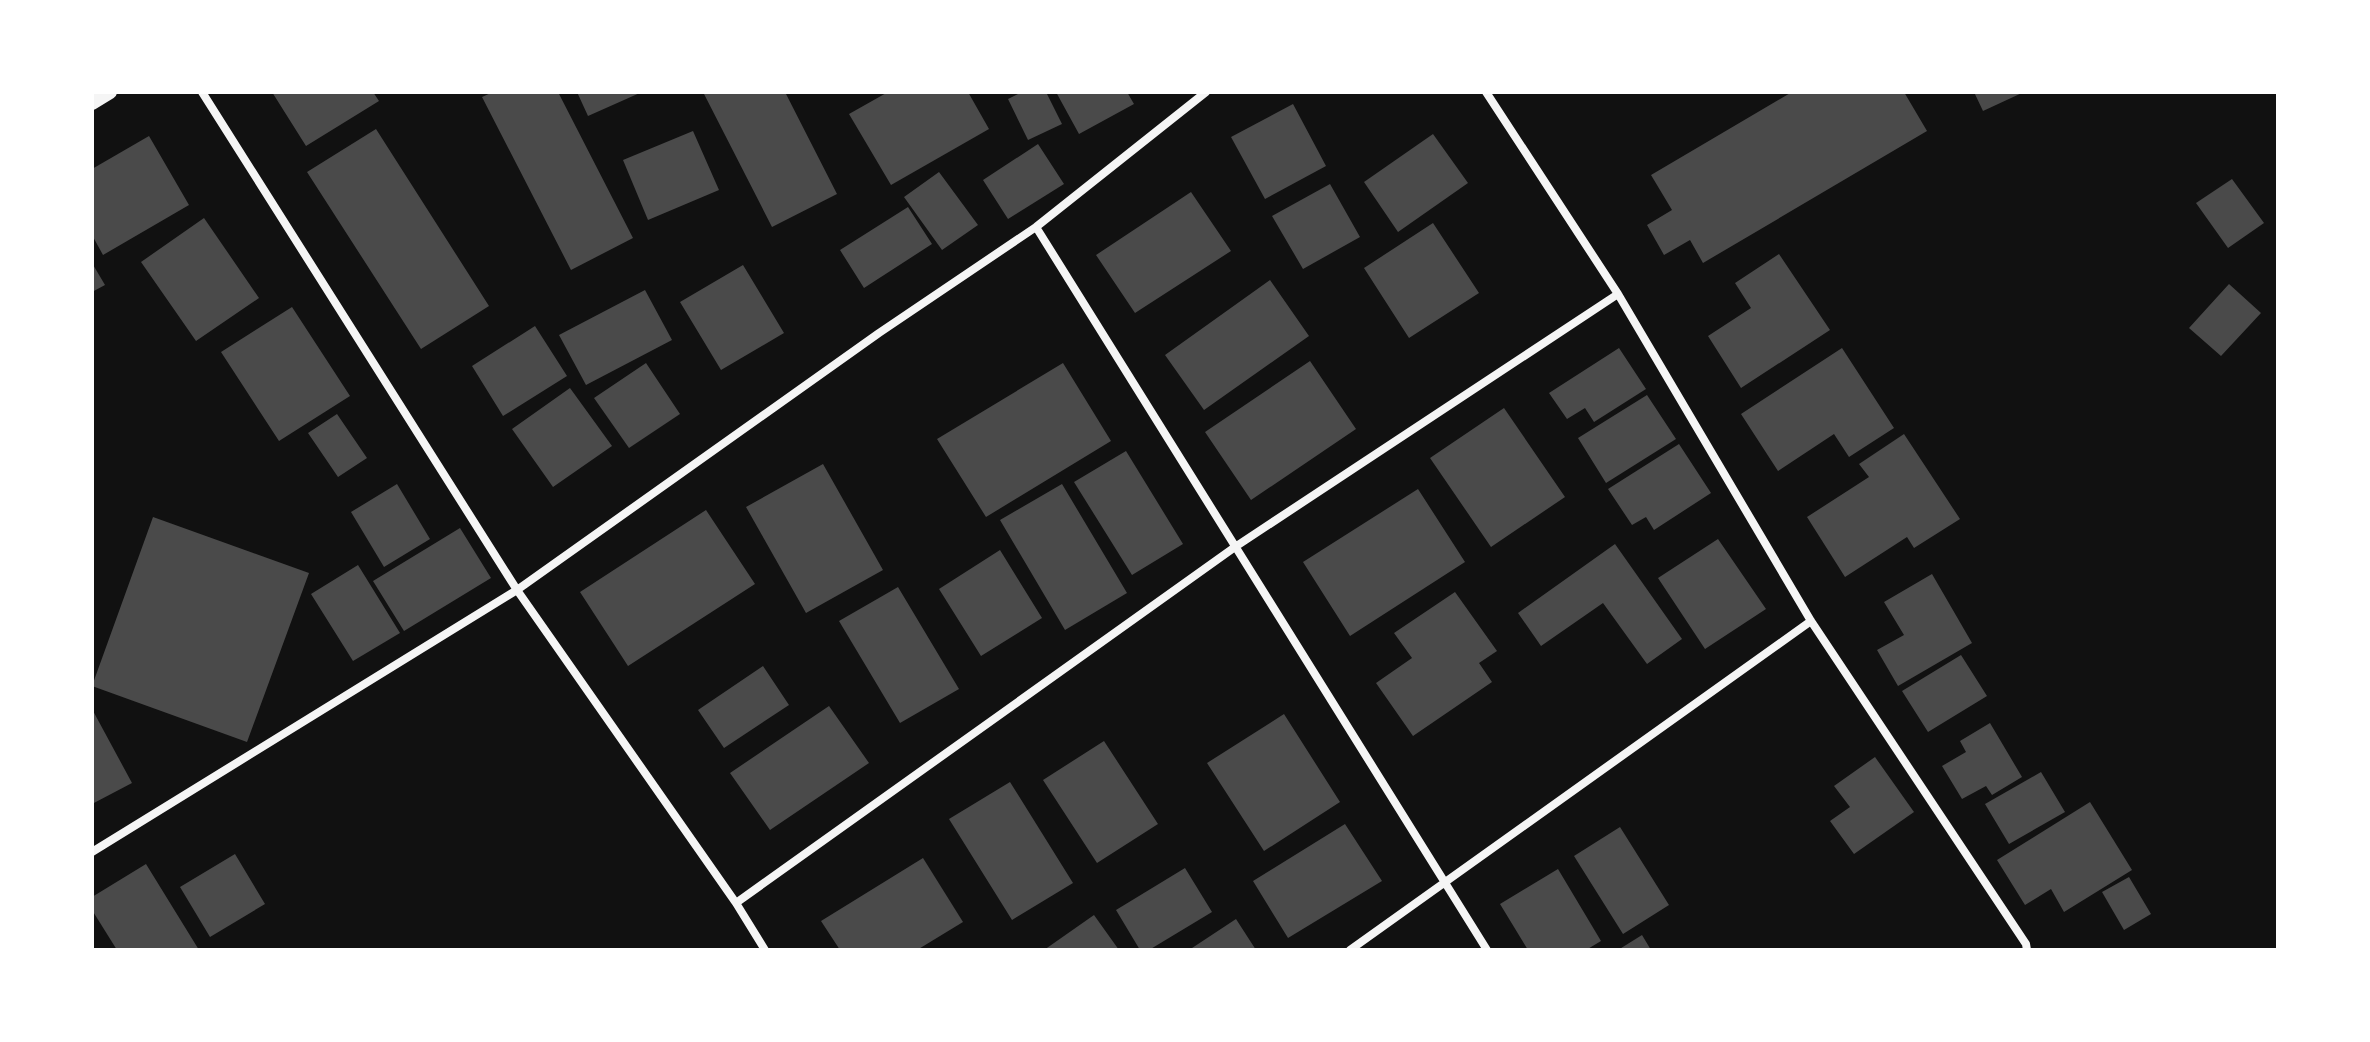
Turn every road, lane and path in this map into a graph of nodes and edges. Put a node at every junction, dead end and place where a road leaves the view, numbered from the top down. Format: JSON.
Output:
{"nodes":[{"id":1,"x":110,"y":92,"type":"edge"},
{"id":2,"x":202,"y":92,"type":"edge"},
{"id":3,"x":1206,"y":92,"type":"edge"},
{"id":4,"x":1486,"y":92,"type":"edge"},
{"id":5,"x":92,"y":103,"type":"edge"},
{"id":6,"x":1036,"y":227,"type":"junction"},
{"id":7,"x":1618,"y":294,"type":"junction"},
{"id":8,"x":1235,"y":547,"type":"junction"},
{"id":9,"x":517,"y":590,"type":"junction"},
{"id":10,"x":1811,"y":621,"type":"junction"},
{"id":11,"x":92,"y":852,"type":"edge"},
{"id":12,"x":1447,"y":882,"type":"junction"},
{"id":13,"x":736,"y":903,"type":"junction"},
{"id":14,"x":765,"y":950,"type":"edge"},
{"id":15,"x":1350,"y":950,"type":"edge"},
{"id":16,"x":1487,"y":950,"type":"edge"},
{"id":17,"x":2027,"y":950,"type":"edge"}],
"edges":[{"from":1,"to":5,"type":"street"},
{"from":2,"to":9,"type":"street"},
{"from":3,"to":6,"type":"street"},
{"from":4,"to":7,"type":"street"},
{"from":6,"to":8,"type":"street"},
{"from":6,"to":9,"type":"street"},
{"from":7,"to":8,"type":"street"},
{"from":7,"to":10,"type":"street"},
{"from":8,"to":12,"type":"street"},
{"from":8,"to":13,"type":"street"},
{"from":9,"to":11,"type":"street"},
{"from":9,"to":13,"type":"street"},
{"from":10,"to":12,"type":"street"},
{"from":10,"to":17,"type":"street"},
{"from":12,"to":15,"type":"street"},
{"from":12,"to":16,"type":"street"},
{"from":13,"to":14,"type":"street"}]}
